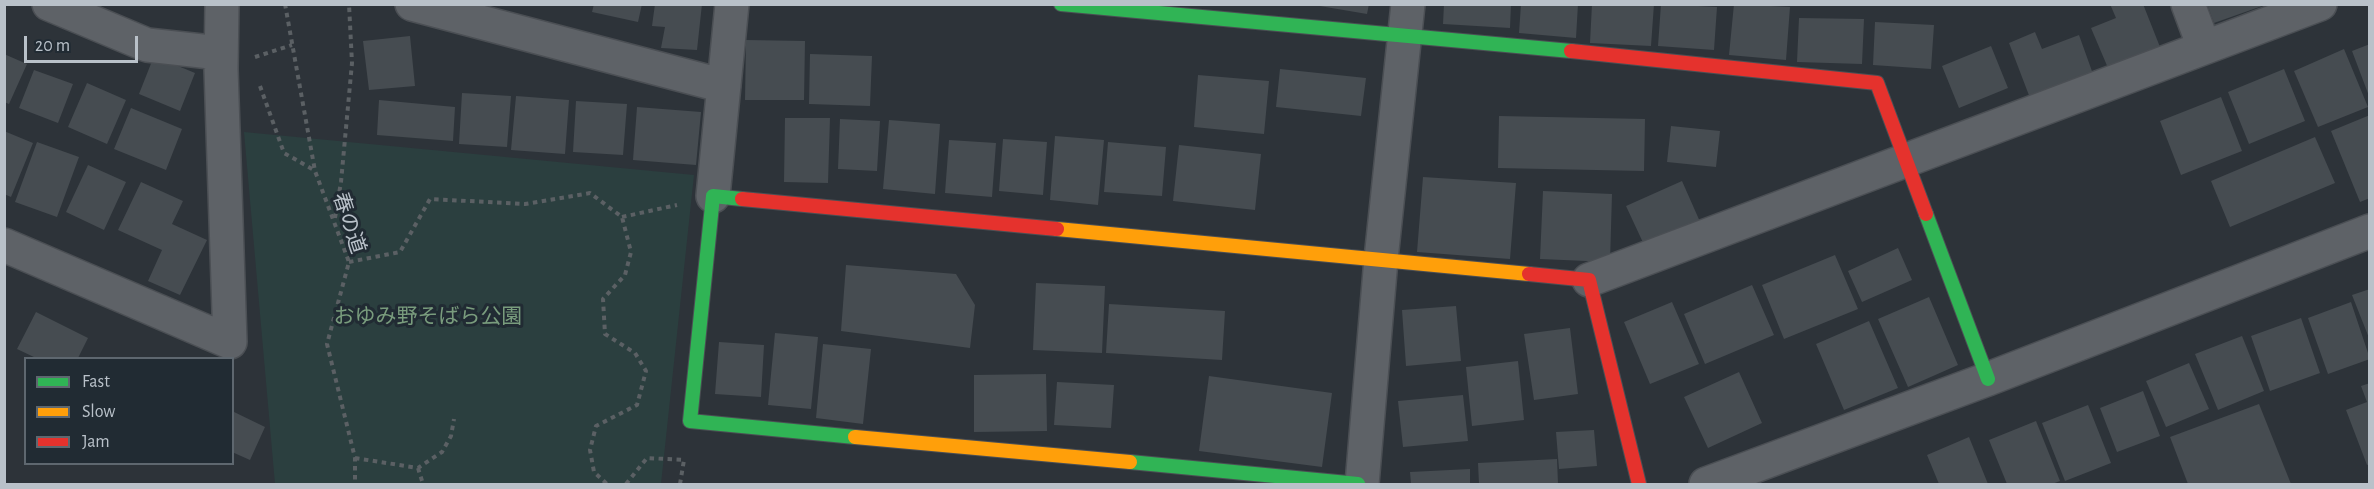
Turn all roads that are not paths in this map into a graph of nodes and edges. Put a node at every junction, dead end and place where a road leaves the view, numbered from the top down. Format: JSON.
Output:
{"nodes":[{"id":1,"x":49,"y":4,"type":"edge"},
{"id":2,"x":222,"y":4,"type":"edge"},
{"id":3,"x":412,"y":4,"type":"edge"},
{"id":4,"x":732,"y":4,"type":"edge"},
{"id":5,"x":1062,"y":4,"type":"edge"},
{"id":6,"x":2188,"y":4,"type":"edge"},
{"id":7,"x":2320,"y":4,"type":"edge"},
{"id":8,"x":1407,"y":19,"type":"edge"},
{"id":9,"x":2204,"y":47,"type":"junction"},
{"id":10,"x":220,"y":53,"type":"junction"},
{"id":11,"x":724,"y":86,"type":"junction"},
{"id":12,"x":1908,"y":161,"type":"junction"},
{"id":13,"x":713,"y":196,"type":"junction"},
{"id":14,"x":2370,"y":231,"type":"edge"},
{"id":15,"x":4,"y":245,"type":"edge"},
{"id":16,"x":1381,"y":259,"type":"junction"},
{"id":17,"x":1589,"y":280,"type":"junction"},
{"id":18,"x":1988,"y":379,"type":"junction"},
{"id":19,"x":1360,"y":484,"type":"edge"},
{"id":20,"x":1639,"y":484,"type":"edge"},
{"id":21,"x":1706,"y":484,"type":"edge"}],
"edges":[{"from":1,"to":10,"type":"street"},
{"from":2,"to":10,"type":"street"},
{"from":3,"to":11,"type":"street"},
{"from":4,"to":11,"type":"street"},
{"from":5,"to":8,"type":"street"},
{"from":6,"to":9,"type":"street"},
{"from":7,"to":9,"type":"street"},
{"from":8,"to":12,"type":"street"},
{"from":8,"to":16,"type":"street"},
{"from":9,"to":12,"type":"street"},
{"from":10,"to":15,"type":"street"},
{"from":11,"to":13,"type":"street"},
{"from":12,"to":17,"type":"street"},
{"from":12,"to":18,"type":"street"},
{"from":13,"to":16,"type":"street"},
{"from":13,"to":19,"type":"street"},
{"from":14,"to":18,"type":"street"},
{"from":16,"to":17,"type":"street"},
{"from":16,"to":19,"type":"street"},
{"from":17,"to":20,"type":"street"},
{"from":18,"to":21,"type":"street"}]}
